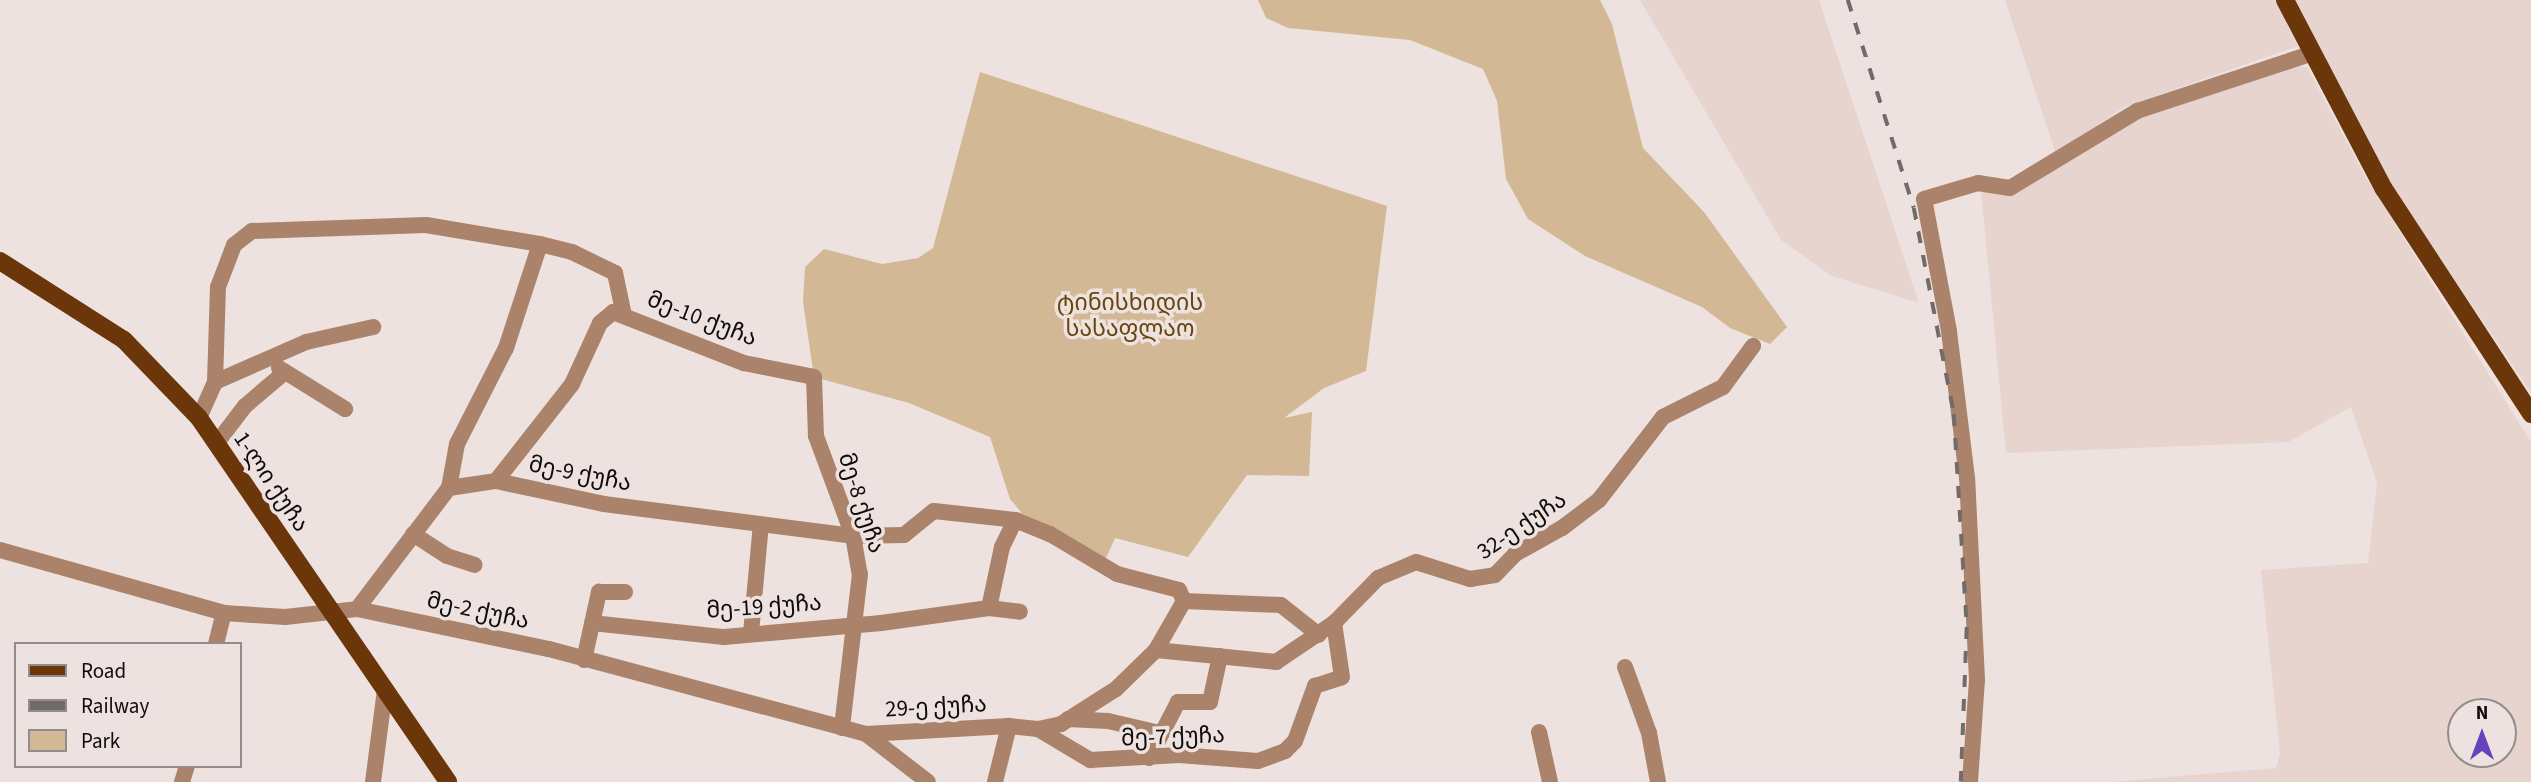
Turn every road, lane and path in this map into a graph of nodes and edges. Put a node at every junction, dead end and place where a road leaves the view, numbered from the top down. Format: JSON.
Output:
{"nodes":[{"id":1,"x":2285,"y":0,"type":"edge"},
{"id":2,"x":2312,"y":53,"type":"junction"},
{"id":3,"x":540,"y":244,"type":"junction"},
{"id":4,"x":0,"y":261,"type":"edge"},
{"id":5,"x":623,"y":312,"type":"junction"},
{"id":6,"x":373,"y":327,"type":"dead end"},
{"id":7,"x":1753,"y":346,"type":"dead end"},
{"id":8,"x":267,"y":359,"type":"junction"},
{"id":9,"x":285,"y":372,"type":"junction"},
{"id":10,"x":814,"y":377,"type":"joint"},
{"id":11,"x":215,"y":382,"type":"junction"},
{"id":12,"x":345,"y":409,"type":"dead end"},
{"id":13,"x":2531,"y":414,"type":"edge"},
{"id":14,"x":199,"y":418,"type":"junction"},
{"id":15,"x":216,"y":444,"type":"junction"},
{"id":16,"x":496,"y":481,"type":"junction"},
{"id":17,"x":449,"y":488,"type":"junction"},
{"id":18,"x":1015,"y":520,"type":"junction"},
{"id":19,"x":761,"y":524,"type":"junction"},
{"id":20,"x":413,"y":534,"type":"junction"},
{"id":21,"x":853,"y":536,"type":"junction"},
{"id":22,"x":0,"y":550,"type":"edge"},
{"id":23,"x":475,"y":565,"type":"dead end"},
{"id":24,"x":625,"y":592,"type":"dead end"},
{"id":25,"x":1184,"y":601,"type":"junction"},
{"id":26,"x":989,"y":608,"type":"junction"},
{"id":27,"x":357,"y":609,"type":"junction"},
{"id":28,"x":333,"y":611,"type":"junction"},
{"id":29,"x":224,"y":612,"type":"junction"},
{"id":30,"x":1020,"y":612,"type":"dead end"},
{"id":31,"x":592,"y":623,"type":"junction"},
{"id":32,"x":855,"y":623,"type":"junction"},
{"id":33,"x":1334,"y":623,"type":"junction"},
{"id":34,"x":751,"y":633,"type":"junction"},
{"id":35,"x":1319,"y":635,"type":"junction"},
{"id":36,"x":216,"y":642,"type":"edge"},
{"id":37,"x":1156,"y":650,"type":"junction"},
{"id":38,"x":1220,"y":656,"type":"junction"},
{"id":39,"x":584,"y":660,"type":"junction"},
{"id":40,"x":1625,"y":667,"type":"dead end"},
{"id":41,"x":385,"y":690,"type":"junction"},
{"id":42,"x":1068,"y":719,"type":"junction"},
{"id":43,"x":1009,"y":726,"type":"junction"},
{"id":44,"x":842,"y":728,"type":"junction"},
{"id":45,"x":1038,"y":729,"type":"junction"},
{"id":46,"x":1539,"y":732,"type":"dead end"},
{"id":47,"x":1160,"y":733,"type":"junction"},
{"id":48,"x":866,"y":734,"type":"junction"},
{"id":49,"x":1149,"y":758,"type":"junction"},
{"id":50,"x":373,"y":782,"type":"edge"},
{"id":51,"x":448,"y":782,"type":"edge"},
{"id":52,"x":928,"y":782,"type":"edge"},
{"id":53,"x":995,"y":782,"type":"edge"},
{"id":54,"x":1550,"y":782,"type":"edge"},
{"id":55,"x":1658,"y":782,"type":"edge"},
{"id":56,"x":1970,"y":782,"type":"edge"}],
"edges":[{"from":1,"to":2,"type":"main road"},
{"from":2,"to":13,"type":"main road"},
{"from":2,"to":56,"type":"street"},
{"from":3,"to":5,"type":"street"},
{"from":3,"to":11,"type":"street"},
{"from":3,"to":17,"type":"street"},
{"from":4,"to":14,"type":"main road","name":"1-ლი ქუჩა"},
{"from":5,"to":10,"type":"street","name":"მე-10 ქუჩა"},
{"from":5,"to":16,"type":"street","name":"მე-10 ქუჩა"},
{"from":6,"to":8,"type":"street"},
{"from":7,"to":33,"type":"street","name":"32-ე ქუჩა"},
{"from":8,"to":9,"type":"street"},
{"from":8,"to":11,"type":"street"},
{"from":9,"to":12,"type":"street"},
{"from":9,"to":15,"type":"street"},
{"from":10,"to":21,"type":"street","name":"მე-8 ქუჩა"},
{"from":11,"to":14,"type":"street"},
{"from":14,"to":15,"type":"main road","name":"1-ლი ქუჩა"},
{"from":15,"to":28,"type":"main road","name":"1-ლი ქუჩა"},
{"from":16,"to":17,"type":"street","name":"მე-9 ქუჩა"},
{"from":16,"to":19,"type":"street","name":"მე-9 ქუჩა"},
{"from":17,"to":20,"type":"street"},
{"from":18,"to":21,"type":"street","name":"მე-9 ქუჩა"},
{"from":18,"to":25,"type":"street","name":"მე-9 ქუჩა"},
{"from":18,"to":26,"type":"street"},
{"from":19,"to":21,"type":"street","name":"მე-9 ქუჩა"},
{"from":19,"to":34,"type":"street"},
{"from":20,"to":23,"type":"street"},
{"from":20,"to":27,"type":"street"},
{"from":21,"to":32,"type":"street","name":"მე-8 ქუჩა"},
{"from":22,"to":29,"type":"street","name":"მე-2 ქუჩა"},
{"from":24,"to":31,"type":"street"},
{"from":25,"to":35,"type":"street"},
{"from":25,"to":37,"type":"street"},
{"from":26,"to":30,"type":"street","name":"მე-19 ქუჩა"},
{"from":26,"to":32,"type":"street","name":"მე-19 ქუჩა"},
{"from":27,"to":28,"type":"street","name":"მე-2 ქუჩა"},
{"from":27,"to":39,"type":"street","name":"მე-2 ქუჩა"},
{"from":28,"to":29,"type":"street","name":"მე-2 ქუჩა"},
{"from":28,"to":41,"type":"main road","name":"1-ლი ქუჩა"},
{"from":29,"to":36,"type":"street"},
{"from":31,"to":34,"type":"street","name":"მე-19 ქუჩა"},
{"from":31,"to":39,"type":"street"},
{"from":32,"to":34,"type":"street","name":"მე-19 ქუჩა"},
{"from":32,"to":44,"type":"street","name":"მე-8 ქუჩა"},
{"from":33,"to":35,"type":"street","name":"32-ე ქუჩა"},
{"from":33,"to":49,"type":"street","name":"მე-7 ქუჩა"},
{"from":35,"to":38,"type":"street","name":"32-ე ქუჩა"},
{"from":37,"to":38,"type":"street","name":"32-ე ქუჩა"},
{"from":37,"to":42,"type":"street"},
{"from":38,"to":47,"type":"street"},
{"from":39,"to":44,"type":"street","name":"მე-2 ქუჩა"},
{"from":40,"to":55,"type":"street"},
{"from":41,"to":50,"type":"street"},
{"from":41,"to":51,"type":"main road","name":"1-ლი ქუჩა"},
{"from":42,"to":45,"type":"street"},
{"from":42,"to":47,"type":"street"},
{"from":43,"to":45,"type":"street","name":"29-ე ქუჩა"},
{"from":43,"to":48,"type":"street","name":"29-ე ქუჩა"},
{"from":43,"to":53,"type":"street"},
{"from":44,"to":48,"type":"street","name":"მე-2 ქუჩა"},
{"from":45,"to":49,"type":"street","name":"მე-7 ქუჩა"},
{"from":46,"to":54,"type":"street"},
{"from":47,"to":49,"type":"street"},
{"from":48,"to":52,"type":"street","name":"მე-2 ქუჩა"}]}
